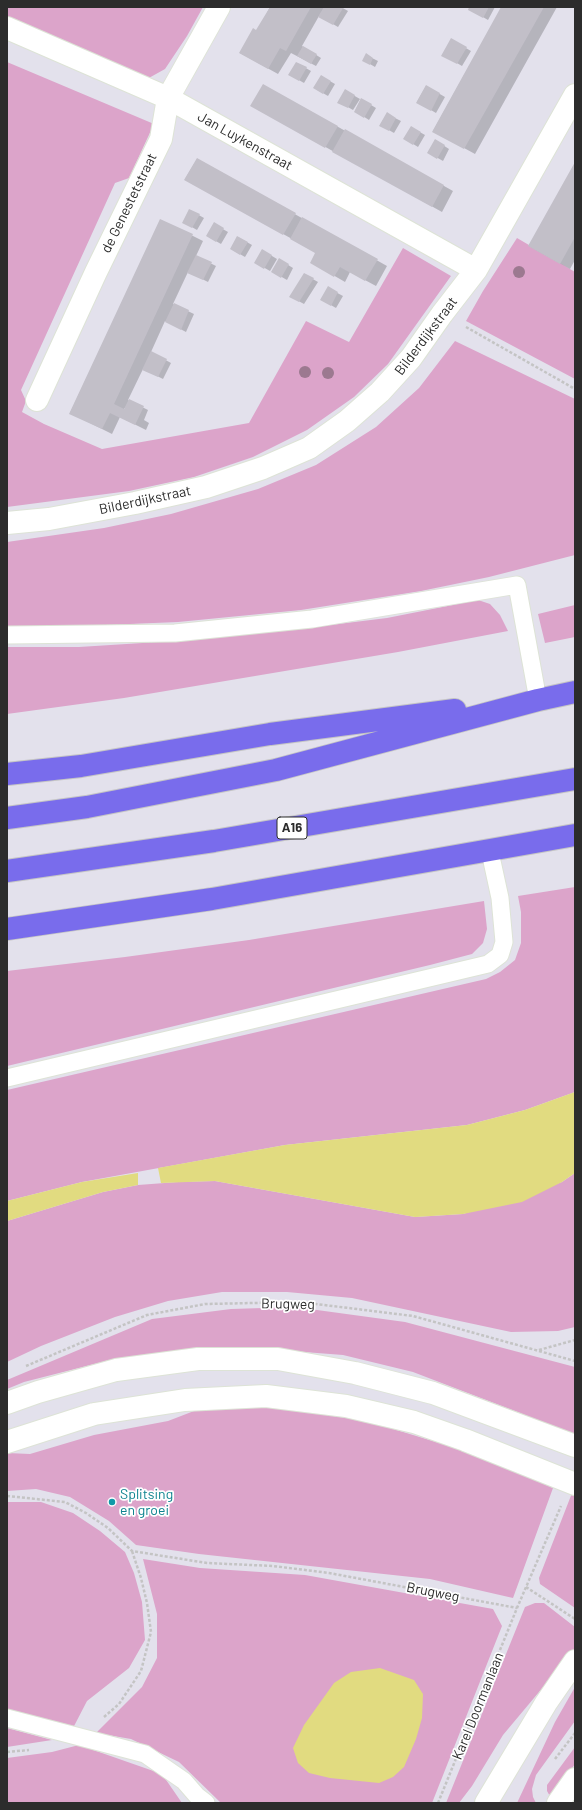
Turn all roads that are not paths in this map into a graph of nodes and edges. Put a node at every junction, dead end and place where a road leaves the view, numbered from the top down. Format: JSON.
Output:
{"nodes":[{"id":1,"x":219,"y":7,"type":"edge"},
{"id":2,"x":7,"y":28,"type":"edge"},
{"id":3,"x":575,"y":95,"type":"edge"},
{"id":4,"x":168,"y":98,"type":"junction"},
{"id":5,"x":476,"y":270,"type":"junction"},
{"id":6,"x":37,"y":400,"type":"dead end"},
{"id":7,"x":7,"y":523,"type":"edge"},
{"id":8,"x":7,"y":635,"type":"edge"},
{"id":9,"x":575,"y":692,"type":"edge"},
{"id":10,"x":538,"y":700,"type":"junction"},
{"id":11,"x":7,"y":774,"type":"edge"},
{"id":12,"x":575,"y":779,"type":"edge"},
{"id":13,"x":7,"y":818,"type":"edge"},
{"id":14,"x":570,"y":837,"type":"edge"},
{"id":15,"x":490,"y":852,"type":"junction"},
{"id":16,"x":7,"y":870,"type":"edge"},
{"id":17,"x":7,"y":929,"type":"edge"},
{"id":18,"x":7,"y":1078,"type":"edge"},
{"id":19,"x":7,"y":1403,"type":"edge"},
{"id":20,"x":7,"y":1442,"type":"edge"},
{"id":21,"x":575,"y":1446,"type":"edge"},
{"id":22,"x":573,"y":1483,"type":"edge"},
{"id":23,"x":575,"y":1661,"type":"edge"},
{"id":24,"x":7,"y":1718,"type":"edge"},
{"id":25,"x":575,"y":1779,"type":"edge"},
{"id":26,"x":485,"y":1802,"type":"edge"},
{"id":27,"x":206,"y":1803,"type":"edge"},
{"id":28,"x":558,"y":1803,"type":"edge"}],
"edges":[{"from":1,"to":4,"type":"street","name":"de Genestetstraat"},
{"from":2,"to":4,"type":"street","name":"Jan Luykenstraat"},
{"from":3,"to":5,"type":"street","name":"Bilderdijkstraat"},
{"from":4,"to":5,"type":"street","name":"Jan Luykenstraat"},
{"from":4,"to":6,"type":"street","name":"de Genestetstraat"},
{"from":5,"to":7,"type":"street","name":"Bilderdijkstraat"},
{"from":8,"to":10,"type":"lane"},
{"from":9,"to":10,"type":"highway"},
{"from":10,"to":11,"type":"highway"},
{"from":10,"to":13,"type":"highway"},
{"from":12,"to":16,"type":"highway","number":"A16"},
{"from":14,"to":15,"type":"highway"},
{"from":15,"to":17,"type":"highway"},
{"from":15,"to":18,"type":"lane"},
{"from":19,"to":21,"type":"street"},
{"from":20,"to":22,"type":"street"},
{"from":23,"to":26,"type":"street"},
{"from":24,"to":27,"type":"lane"},
{"from":25,"to":28,"type":"street"}]}
